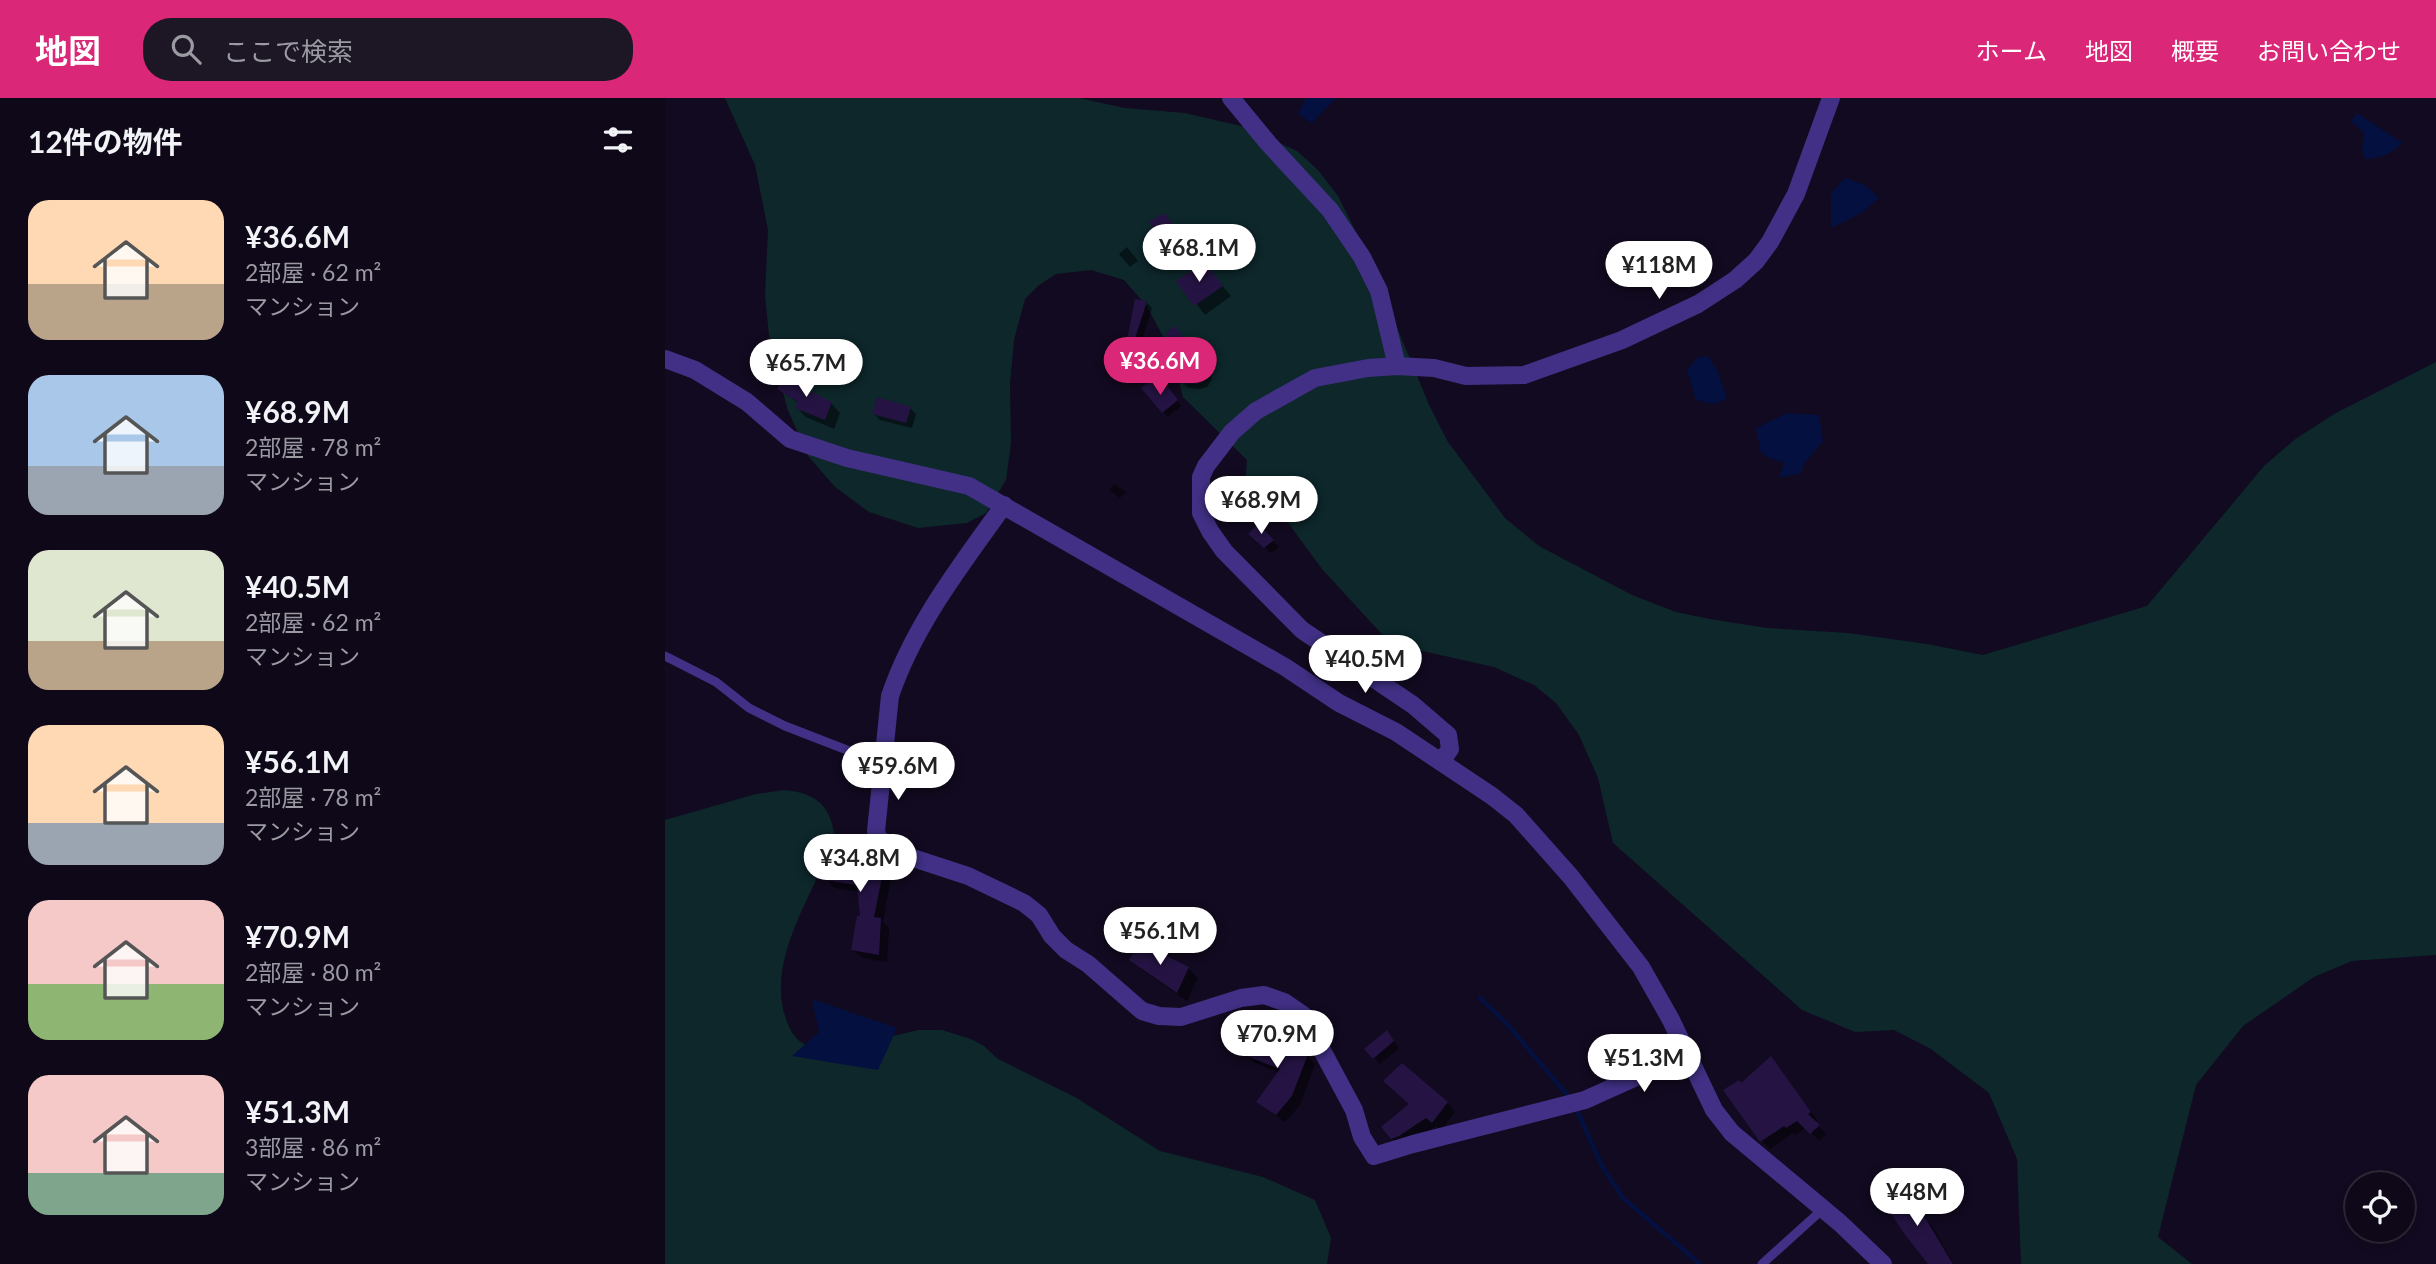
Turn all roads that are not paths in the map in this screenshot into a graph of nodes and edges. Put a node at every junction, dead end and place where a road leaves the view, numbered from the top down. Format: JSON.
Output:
{"nodes":[{"id":1,"x":1231,"y":98,"type":"edge"},
{"id":2,"x":1831,"y":98,"type":"edge"},
{"id":3,"x":665,"y":359,"type":"edge"},
{"id":4,"x":1397,"y":366,"type":"junction"},
{"id":5,"x":1004,"y":505,"type":"junction"},
{"id":6,"x":665,"y":656,"type":"edge"},
{"id":7,"x":1441,"y":762,"type":"junction"},
{"id":8,"x":881,"y":774,"type":"junction"},
{"id":9,"x":1688,"y":1054,"type":"junction"},
{"id":10,"x":1823,"y":1209,"type":"junction"},
{"id":11,"x":1762,"y":1264,"type":"edge"},
{"id":12,"x":1883,"y":1264,"type":"edge"}],
"edges":[{"from":1,"to":4,"type":"street"},
{"from":2,"to":4,"type":"street"},
{"from":3,"to":5,"type":"street"},
{"from":4,"to":7,"type":"street"},
{"from":5,"to":7,"type":"street"},
{"from":5,"to":8,"type":"street"},
{"from":6,"to":8,"type":"lane"},
{"from":7,"to":9,"type":"street"},
{"from":8,"to":9,"type":"street"},
{"from":9,"to":10,"type":"street"},
{"from":10,"to":11,"type":"lane"},
{"from":10,"to":12,"type":"street"}]}
